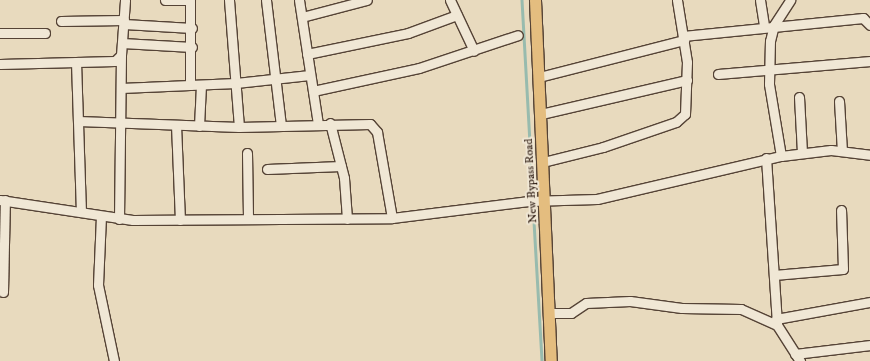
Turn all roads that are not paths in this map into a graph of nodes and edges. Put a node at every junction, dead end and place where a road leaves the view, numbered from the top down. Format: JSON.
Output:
{"nodes":[{"id":1,"x":125,"y":0,"type":"edge"},
{"id":2,"x":165,"y":0,"type":"edge"},
{"id":3,"x":190,"y":0,"type":"edge"},
{"id":4,"x":229,"y":0,"type":"edge"},
{"id":5,"x":266,"y":0,"type":"edge"},
{"id":6,"x":300,"y":0,"type":"edge"},
{"id":7,"x":367,"y":0,"type":"edge"},
{"id":8,"x":450,"y":0,"type":"edge"},
{"id":9,"x":535,"y":0,"type":"edge"},
{"id":10,"x":677,"y":0,"type":"edge"},
{"id":11,"x":760,"y":0,"type":"edge"},
{"id":12,"x":790,"y":0,"type":"edge"},
{"id":13,"x":342,"y":3,"type":"edge"},
{"id":14,"x":457,"y":15,"type":"junction"},
{"id":15,"x":302,"y":17,"type":"junction"},
{"id":16,"x":61,"y":21,"type":"dead end"},
{"id":17,"x":124,"y":22,"type":"junction"},
{"id":18,"x":774,"y":25,"type":"junction"},
{"id":19,"x":870,"y":25,"type":"edge"},
{"id":20,"x":764,"y":26,"type":"junction"},
{"id":21,"x":192,"y":28,"type":"junction"},
{"id":22,"x":0,"y":33,"type":"edge"},
{"id":23,"x":45,"y":33,"type":"dead end"},
{"id":24,"x":518,"y":35,"type":"dead end"},
{"id":25,"x":684,"y":38,"type":"junction"},
{"id":26,"x":122,"y":43,"type":"junction"},
{"id":27,"x":192,"y":47,"type":"junction"},
{"id":28,"x":474,"y":50,"type":"junction"},
{"id":29,"x":307,"y":54,"type":"junction"},
{"id":30,"x":121,"y":55,"type":"junction"},
{"id":31,"x":870,"y":61,"type":"edge"},
{"id":32,"x":76,"y":62,"type":"junction"},
{"id":33,"x":0,"y":64,"type":"edge"},
{"id":34,"x":769,"y":69,"type":"junction"},
{"id":35,"x":718,"y":74,"type":"dead end"},
{"id":36,"x":310,"y":75,"type":"junction"},
{"id":37,"x":539,"y":76,"type":"junction"},
{"id":38,"x":275,"y":78,"type":"junction"},
{"id":39,"x":688,"y":80,"type":"junction"},
{"id":40,"x":236,"y":83,"type":"junction"},
{"id":41,"x":190,"y":85,"type":"junction"},
{"id":42,"x":201,"y":85,"type":"junction"},
{"id":43,"x":121,"y":88,"type":"junction"},
{"id":44,"x":313,"y":91,"type":"junction"},
{"id":45,"x":799,"y":97,"type":"dead end"},
{"id":46,"x":839,"y":101,"type":"dead end"},
{"id":47,"x":541,"y":114,"type":"junction"},
{"id":48,"x":121,"y":120,"type":"junction"},
{"id":49,"x":78,"y":121,"type":"junction"},
{"id":50,"x":330,"y":123,"type":"junction"},
{"id":51,"x":318,"y":124,"type":"junction"},
{"id":52,"x":176,"y":125,"type":"junction"},
{"id":53,"x":281,"y":125,"type":"junction"},
{"id":54,"x":199,"y":126,"type":"junction"},
{"id":55,"x":240,"y":127,"type":"junction"},
{"id":56,"x":842,"y":151,"type":"junction"},
{"id":57,"x":247,"y":153,"type":"dead end"},
{"id":58,"x":802,"y":153,"type":"junction"},
{"id":59,"x":870,"y":155,"type":"edge"},
{"id":60,"x":781,"y":156,"type":"junction"},
{"id":61,"x":766,"y":158,"type":"junction"},
{"id":62,"x":543,"y":162,"type":"junction"},
{"id":63,"x":341,"y":166,"type":"junction"},
{"id":64,"x":267,"y":168,"type":"dead end"},
{"id":65,"x":2,"y":200,"type":"edge"},
{"id":66,"x":537,"y":201,"type":"junction"},
{"id":67,"x":841,"y":210,"type":"dead end"},
{"id":68,"x":81,"y":212,"type":"junction"},
{"id":69,"x":101,"y":216,"type":"junction"},
{"id":70,"x":248,"y":218,"type":"junction"},
{"id":71,"x":392,"y":218,"type":"junction"},
{"id":72,"x":119,"y":219,"type":"junction"},
{"id":73,"x":347,"y":219,"type":"junction"},
{"id":74,"x":180,"y":220,"type":"junction"},
{"id":75,"x":774,"y":275,"type":"junction"},
{"id":76,"x":3,"y":292,"type":"dead end"},
{"id":77,"x":870,"y":302,"type":"edge"},
{"id":78,"x":549,"y":313,"type":"junction"},
{"id":79,"x":777,"y":322,"type":"junction"},
{"id":80,"x":870,"y":345,"type":"edge"},
{"id":81,"x":797,"y":358,"type":"edge"},
{"id":82,"x":114,"y":361,"type":"edge"},
{"id":83,"x":551,"y":361,"type":"edge"}],
"edges":[{"from":1,"to":17,"type":"street"},
{"from":2,"to":3,"type":"street"},
{"from":3,"to":21,"type":"street"},
{"from":4,"to":40,"type":"street"},
{"from":5,"to":38,"type":"street"},
{"from":6,"to":15,"type":"street"},
{"from":7,"to":13,"type":"street"},
{"from":8,"to":14,"type":"street"},
{"from":9,"to":37,"type":"main road","name":"New Bypass Road"},
{"from":10,"to":25,"type":"street"},
{"from":11,"to":20,"type":"street"},
{"from":12,"to":18,"type":"street"},
{"from":13,"to":15,"type":"street"},
{"from":14,"to":28,"type":"street"},
{"from":14,"to":29,"type":"street"},
{"from":15,"to":29,"type":"street"},
{"from":16,"to":17,"type":"street"},
{"from":17,"to":21,"type":"street"},
{"from":17,"to":26,"type":"street"},
{"from":18,"to":19,"type":"street"},
{"from":18,"to":20,"type":"street"},
{"from":18,"to":34,"type":"street"},
{"from":20,"to":25,"type":"street"},
{"from":21,"to":27,"type":"street"},
{"from":22,"to":23,"type":"street"},
{"from":24,"to":28,"type":"street"},
{"from":25,"to":37,"type":"street"},
{"from":25,"to":39,"type":"street"},
{"from":26,"to":27,"type":"street"},
{"from":26,"to":30,"type":"street"},
{"from":27,"to":41,"type":"street"},
{"from":28,"to":44,"type":"street"},
{"from":29,"to":36,"type":"street"},
{"from":30,"to":32,"type":"street"},
{"from":30,"to":43,"type":"street"},
{"from":31,"to":34,"type":"street"},
{"from":32,"to":33,"type":"street"},
{"from":32,"to":49,"type":"street"},
{"from":34,"to":35,"type":"street"},
{"from":34,"to":60,"type":"street"},
{"from":36,"to":38,"type":"street"},
{"from":36,"to":44,"type":"street"},
{"from":37,"to":47,"type":"main road","name":"New Bypass Road"},
{"from":38,"to":40,"type":"street"},
{"from":38,"to":53,"type":"street"},
{"from":39,"to":47,"type":"street"},
{"from":39,"to":62,"type":"street"},
{"from":40,"to":42,"type":"street"},
{"from":40,"to":55,"type":"street"},
{"from":41,"to":42,"type":"street"},
{"from":41,"to":43,"type":"street"},
{"from":42,"to":54,"type":"street"},
{"from":43,"to":48,"type":"street"},
{"from":44,"to":51,"type":"street"},
{"from":45,"to":58,"type":"street"},
{"from":46,"to":56,"type":"street"},
{"from":47,"to":62,"type":"main road","name":"New Bypass Road"},
{"from":48,"to":49,"type":"street"},
{"from":48,"to":52,"type":"street"},
{"from":48,"to":72,"type":"street"},
{"from":49,"to":68,"type":"street"},
{"from":50,"to":51,"type":"street"},
{"from":50,"to":63,"type":"street"},
{"from":50,"to":71,"type":"street"},
{"from":51,"to":53,"type":"street"},
{"from":52,"to":54,"type":"street"},
{"from":52,"to":74,"type":"street"},
{"from":53,"to":55,"type":"street"},
{"from":54,"to":55,"type":"street"},
{"from":56,"to":58,"type":"street"},
{"from":56,"to":59,"type":"street"},
{"from":57,"to":70,"type":"street"},
{"from":58,"to":60,"type":"street"},
{"from":60,"to":61,"type":"street"},
{"from":61,"to":66,"type":"street"},
{"from":61,"to":75,"type":"street"},
{"from":62,"to":66,"type":"main road","name":"New Bypass Road"},
{"from":63,"to":64,"type":"street"},
{"from":63,"to":73,"type":"street"},
{"from":65,"to":68,"type":"street"},
{"from":65,"to":76,"type":"street"},
{"from":66,"to":71,"type":"street"},
{"from":66,"to":78,"type":"main road","name":"New Bypass Road"},
{"from":67,"to":75,"type":"street"},
{"from":68,"to":69,"type":"street"},
{"from":69,"to":72,"type":"street"},
{"from":69,"to":82,"type":"street"},
{"from":70,"to":73,"type":"street"},
{"from":70,"to":74,"type":"street"},
{"from":71,"to":73,"type":"street"},
{"from":72,"to":74,"type":"street"},
{"from":75,"to":79,"type":"street"},
{"from":77,"to":79,"type":"street"},
{"from":78,"to":79,"type":"street"},
{"from":78,"to":83,"type":"main road","name":"New Bypass Road"},
{"from":79,"to":81,"type":"street"},
{"from":80,"to":81,"type":"street"}]}
